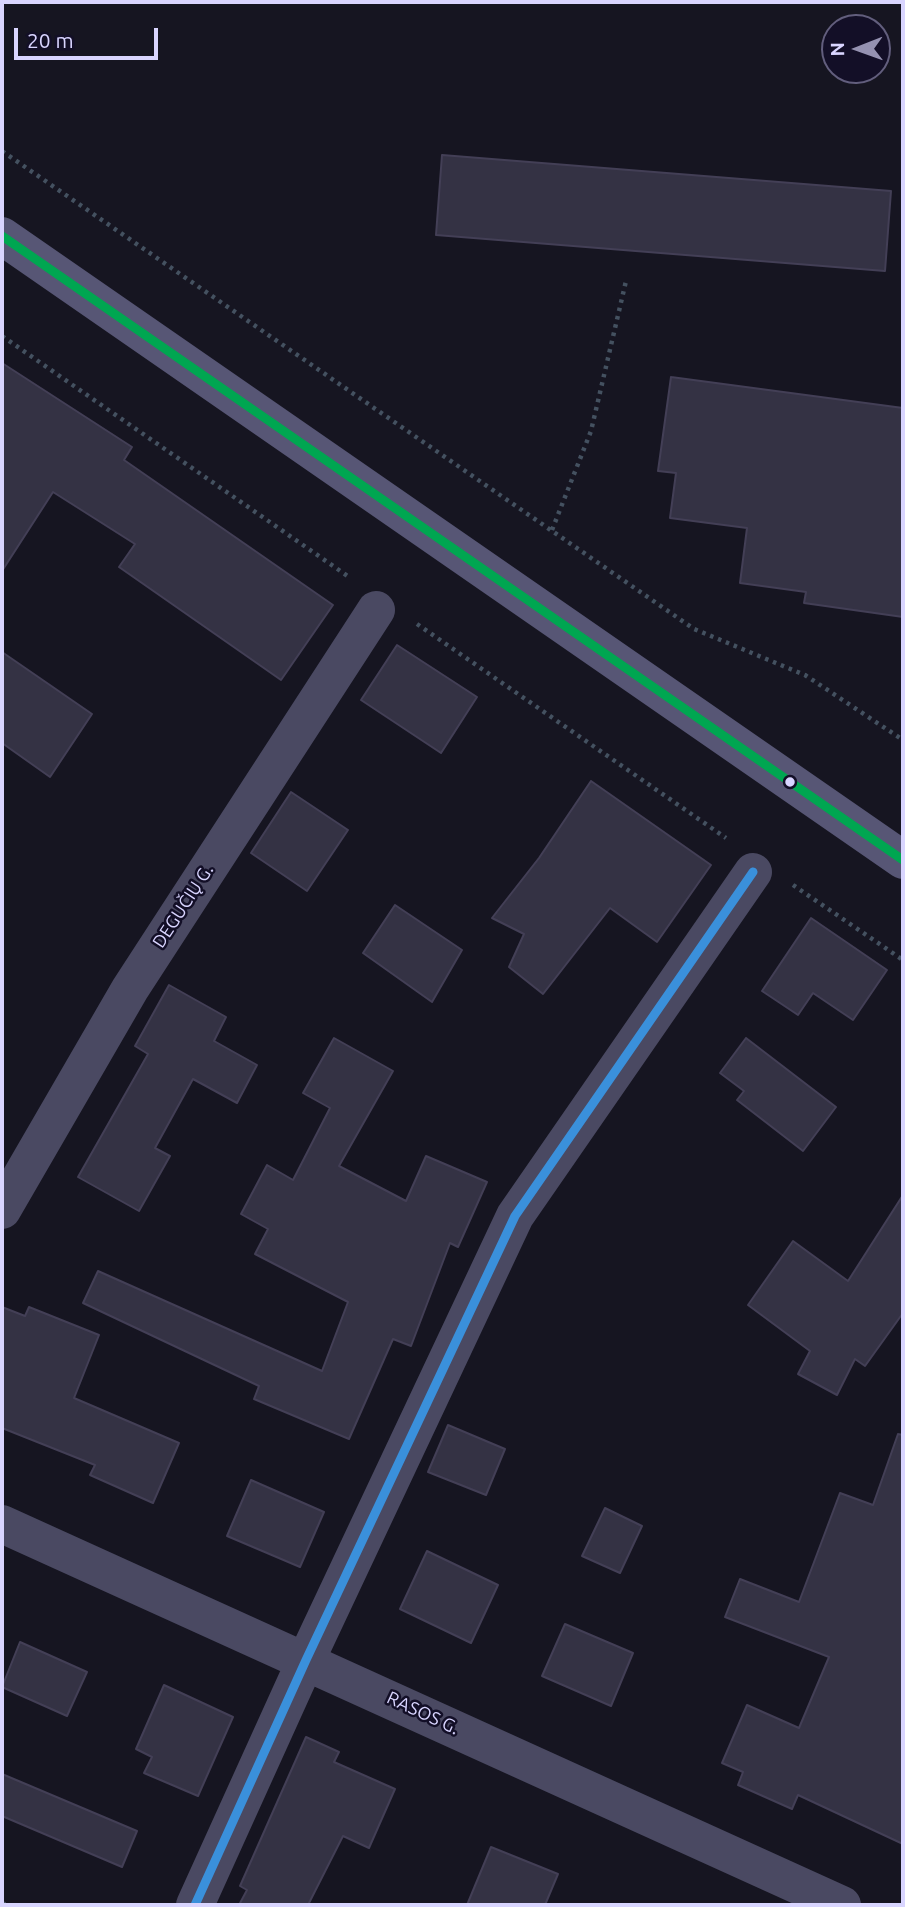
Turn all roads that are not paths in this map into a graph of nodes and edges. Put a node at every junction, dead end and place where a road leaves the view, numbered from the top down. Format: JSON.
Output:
{"nodes":[{"id":1,"x":2,"y":236,"type":"edge"},
{"id":2,"x":376,"y":610,"type":"dead end"},
{"id":3,"x":903,"y":859,"type":"edge"},
{"id":4,"x":753,"y":873,"type":"dead end"},
{"id":5,"x":2,"y":1210,"type":"edge"},
{"id":6,"x":2,"y":1524,"type":"edge"},
{"id":7,"x":306,"y":1660,"type":"junction"},
{"id":8,"x":195,"y":1905,"type":"edge"},
{"id":9,"x":842,"y":1905,"type":"edge"}],
"edges":[{"from":1,"to":3,"type":"main road"},
{"from":2,"to":5,"type":"street","name":"DEGUČIŲ G."},
{"from":4,"to":7,"type":"street"},
{"from":6,"to":7,"type":"street","name":"RASOS G."},
{"from":7,"to":8,"type":"street"},
{"from":7,"to":9,"type":"street","name":"RASOS G."}]}
